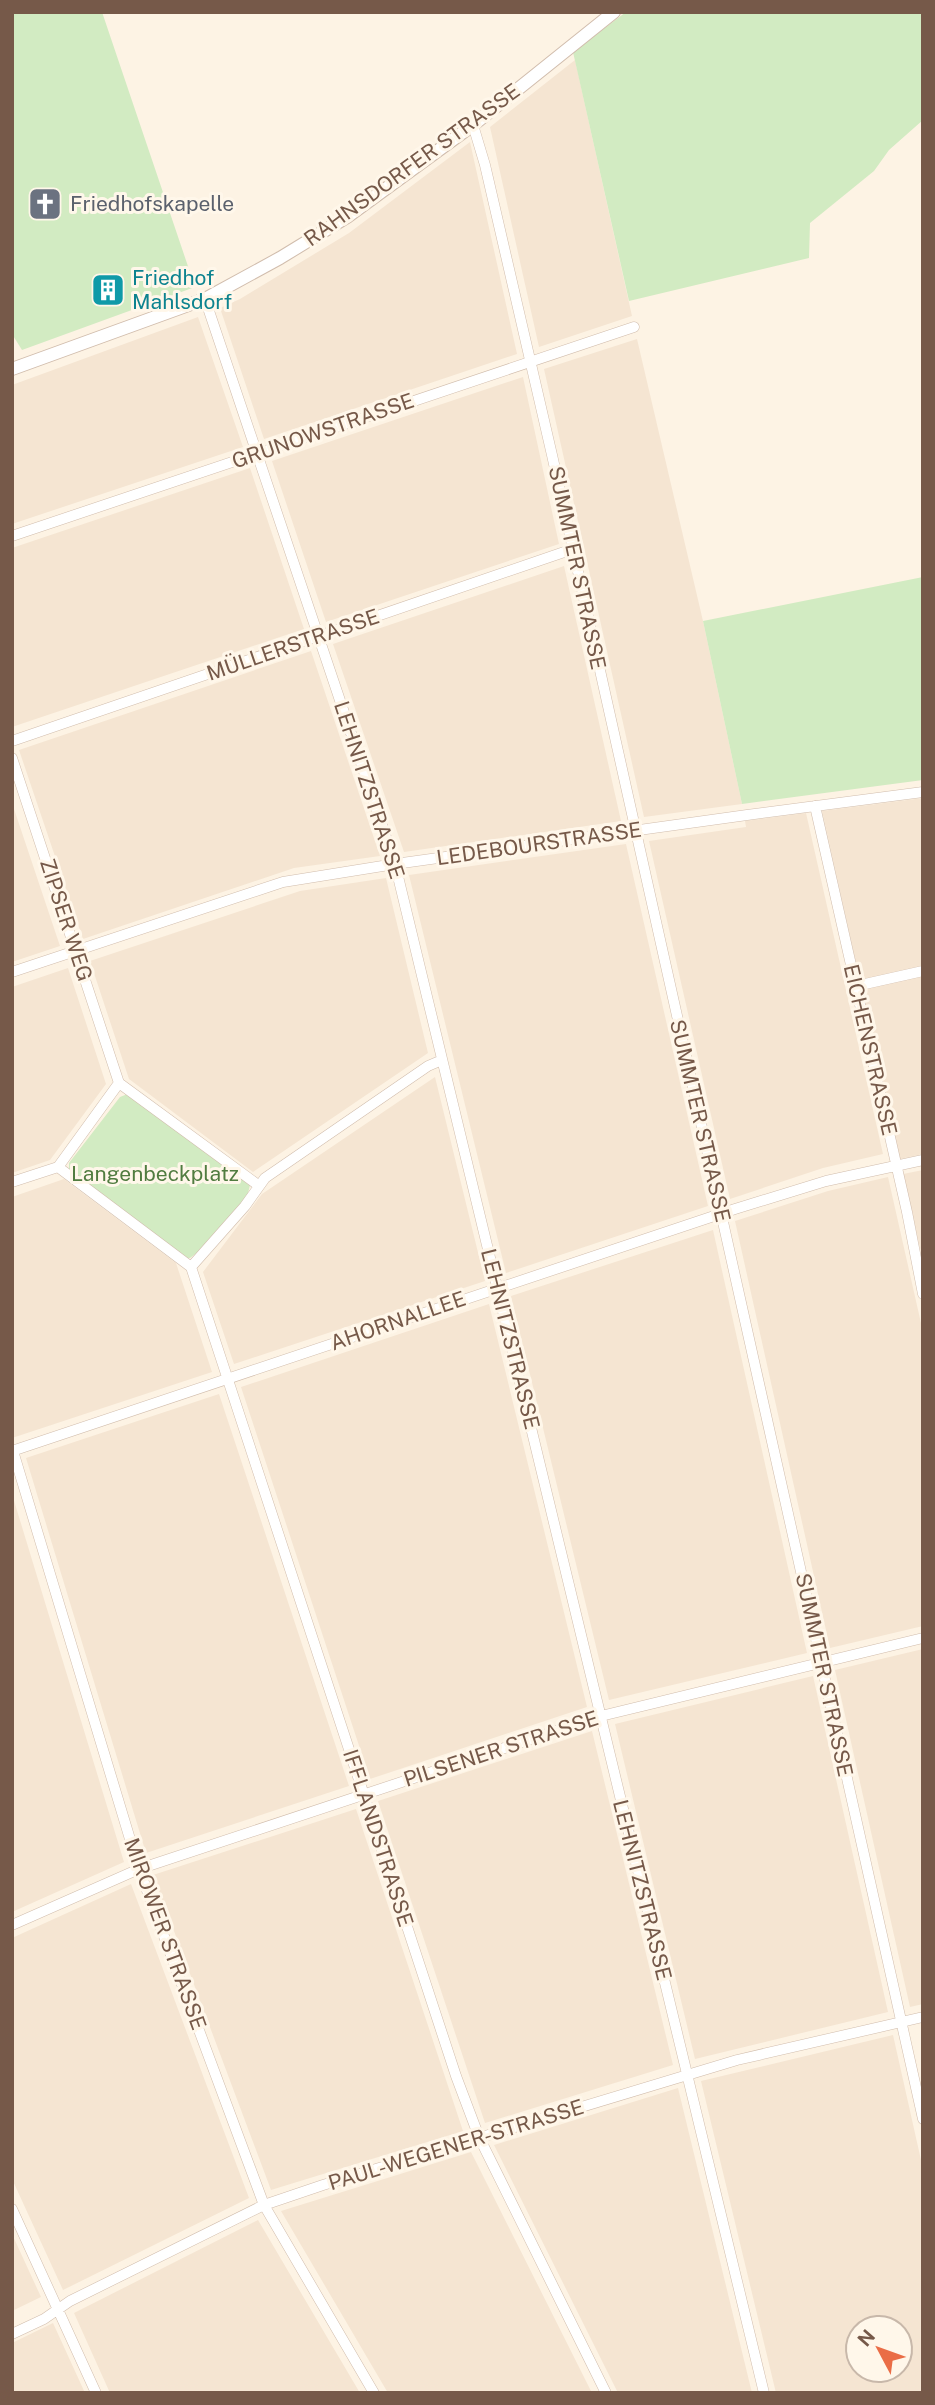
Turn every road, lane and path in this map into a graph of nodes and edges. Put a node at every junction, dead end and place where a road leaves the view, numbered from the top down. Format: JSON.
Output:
{"nodes":[{"id":1,"x":614,"y":12,"type":"edge"},
{"id":2,"x":473,"y":125,"type":"junction"},
{"id":3,"x":205,"y":299,"type":"junction"},
{"id":4,"x":634,"y":327,"type":"dead end"},
{"id":5,"x":530,"y":362,"type":"junction"},
{"id":6,"x":12,"y":369,"type":"edge"},
{"id":7,"x":257,"y":453,"type":"junction"},
{"id":8,"x":12,"y":536,"type":"edge"},
{"id":9,"x":573,"y":549,"type":"junction"},
{"id":10,"x":317,"y":636,"type":"junction"},
{"id":11,"x":12,"y":741,"type":"edge"},
{"id":12,"x":12,"y":758,"type":"edge"},
{"id":13,"x":923,"y":792,"type":"edge"},
{"id":14,"x":815,"y":806,"type":"junction"},
{"id":15,"x":634,"y":831,"type":"junction"},
{"id":16,"x":395,"y":864,"type":"junction"},
{"id":17,"x":77,"y":950,"type":"junction"},
{"id":18,"x":923,"y":971,"type":"edge"},
{"id":19,"x":12,"y":972,"type":"edge"},
{"id":20,"x":856,"y":986,"type":"junction"},
{"id":21,"x":442,"y":1060,"type":"junction"},
{"id":22,"x":119,"y":1083,"type":"junction"},
{"id":23,"x":923,"y":1160,"type":"edge"},
{"id":24,"x":896,"y":1166,"type":"junction"},
{"id":25,"x":58,"y":1167,"type":"junction"},
{"id":26,"x":12,"y":1182,"type":"edge"},
{"id":27,"x":258,"y":1185,"type":"junction"},
{"id":28,"x":721,"y":1213,"type":"junction"},
{"id":29,"x":191,"y":1267,"type":"junction"},
{"id":30,"x":497,"y":1287,"type":"junction"},
{"id":31,"x":923,"y":1294,"type":"edge"},
{"id":32,"x":227,"y":1379,"type":"junction"},
{"id":33,"x":13,"y":1451,"type":"edge"},
{"id":34,"x":923,"y":1638,"type":"edge"},
{"id":35,"x":820,"y":1662,"type":"junction"},
{"id":36,"x":601,"y":1716,"type":"junction"},
{"id":37,"x":363,"y":1793,"type":"junction"},
{"id":38,"x":139,"y":1869,"type":"junction"},
{"id":39,"x":12,"y":1925,"type":"edge"},
{"id":40,"x":923,"y":2017,"type":"edge"},
{"id":41,"x":901,"y":2022,"type":"junction"},
{"id":42,"x":689,"y":2074,"type":"junction"},
{"id":43,"x":923,"y":2119,"type":"edge"},
{"id":44,"x":479,"y":2137,"type":"junction"},
{"id":45,"x":264,"y":2205,"type":"junction"},
{"id":46,"x":12,"y":2209,"type":"edge"},
{"id":47,"x":57,"y":2310,"type":"junction"},
{"id":48,"x":12,"y":2334,"type":"edge"},
{"id":49,"x":96,"y":2393,"type":"edge"},
{"id":50,"x":374,"y":2393,"type":"edge"},
{"id":51,"x":606,"y":2393,"type":"edge"},
{"id":52,"x":764,"y":2393,"type":"edge"}],
"edges":[{"from":1,"to":2,"type":"street","name":"RAHNSDORFER STRASSE"},
{"from":2,"to":3,"type":"street","name":"RAHNSDORFER STRASSE"},
{"from":2,"to":5,"type":"street","name":"SUMMTER STRASSE"},
{"from":3,"to":6,"type":"street","name":"RAHNSDORFER STRASSE"},
{"from":3,"to":7,"type":"street","name":"LEHNITZSTRASSE"},
{"from":4,"to":5,"type":"street","name":"GRUNOWSTRASSE"},
{"from":5,"to":7,"type":"street","name":"GRUNOWSTRASSE"},
{"from":5,"to":9,"type":"street","name":"SUMMTER STRASSE"},
{"from":7,"to":8,"type":"street","name":"GRUNOWSTRASSE"},
{"from":7,"to":10,"type":"street","name":"LEHNITZSTRASSE"},
{"from":9,"to":10,"type":"street","name":"MÜLLERSTRASSE"},
{"from":9,"to":15,"type":"street","name":"SUMMTER STRASSE"},
{"from":10,"to":11,"type":"street","name":"MÜLLERSTRASSE"},
{"from":10,"to":16,"type":"street","name":"LEHNITZSTRASSE"},
{"from":12,"to":17,"type":"street","name":"ZIPSER WEG"},
{"from":13,"to":14,"type":"street","name":"LEDEBOURSTRASSE"},
{"from":14,"to":15,"type":"street","name":"LEDEBOURSTRASSE"},
{"from":14,"to":20,"type":"street","name":"EICHENSTRASSE"},
{"from":15,"to":16,"type":"street","name":"LEDEBOURSTRASSE"},
{"from":15,"to":28,"type":"street","name":"SUMMTER STRASSE"},
{"from":16,"to":17,"type":"street","name":"LEDEBOURSTRASSE"},
{"from":16,"to":21,"type":"street","name":"LEHNITZSTRASSE"},
{"from":17,"to":19,"type":"street","name":"LEDEBOURSTRASSE"},
{"from":17,"to":22,"type":"street","name":"ZIPSER WEG"},
{"from":18,"to":20,"type":"street"},
{"from":20,"to":24,"type":"street","name":"EICHENSTRASSE"},
{"from":21,"to":27,"type":"street"},
{"from":21,"to":30,"type":"street","name":"LEHNITZSTRASSE"},
{"from":22,"to":25,"type":"street"},
{"from":22,"to":27,"type":"street"},
{"from":23,"to":24,"type":"street","name":"AHORNALLEE"},
{"from":24,"to":28,"type":"street","name":"AHORNALLEE"},
{"from":24,"to":31,"type":"street","name":"EICHENSTRASSE"},
{"from":25,"to":26,"type":"street"},
{"from":25,"to":29,"type":"street"},
{"from":27,"to":29,"type":"street"},
{"from":28,"to":30,"type":"street","name":"AHORNALLEE"},
{"from":28,"to":35,"type":"street","name":"SUMMTER STRASSE"},
{"from":29,"to":32,"type":"street","name":"IFFLANDSTRASSE"},
{"from":30,"to":32,"type":"street","name":"AHORNALLEE"},
{"from":30,"to":36,"type":"street","name":"LEHNITZSTRASSE"},
{"from":32,"to":33,"type":"street","name":"AHORNALLEE"},
{"from":32,"to":37,"type":"street","name":"IFFLANDSTRASSE"},
{"from":33,"to":38,"type":"street","name":"MIROWER STRASSE"},
{"from":34,"to":35,"type":"street","name":"PILSENER STRASSE"},
{"from":35,"to":36,"type":"street","name":"PILSENER STRASSE"},
{"from":35,"to":41,"type":"street","name":"SUMMTER STRASSE"},
{"from":36,"to":37,"type":"street","name":"PILSENER STRASSE"},
{"from":36,"to":42,"type":"street","name":"LEHNITZSTRASSE"},
{"from":37,"to":38,"type":"street","name":"PILSENER STRASSE"},
{"from":37,"to":44,"type":"street","name":"IFFLANDSTRASSE"},
{"from":38,"to":39,"type":"street","name":"PILSENER STRASSE"},
{"from":38,"to":45,"type":"street","name":"MIROWER STRASSE"},
{"from":40,"to":41,"type":"street","name":"PAUL-WEGENER-STRASSE"},
{"from":41,"to":42,"type":"street","name":"PAUL-WEGENER-STRASSE"},
{"from":41,"to":43,"type":"street","name":"SUMMTER STRASSE"},
{"from":42,"to":44,"type":"street","name":"PAUL-WEGENER-STRASSE"},
{"from":42,"to":52,"type":"street","name":"LEHNITZSTRASSE"},
{"from":44,"to":45,"type":"street","name":"PAUL-WEGENER-STRASSE"},
{"from":44,"to":51,"type":"street","name":"IFFLANDSTRASSE"},
{"from":45,"to":47,"type":"street","name":"PAUL-WEGENER-STRASSE"},
{"from":45,"to":50,"type":"street","name":"MIROWER STRASSE"},
{"from":46,"to":47,"type":"street"},
{"from":47,"to":48,"type":"street","name":"PAUL-WEGENER-STRASSE"},
{"from":47,"to":49,"type":"street"}]}
